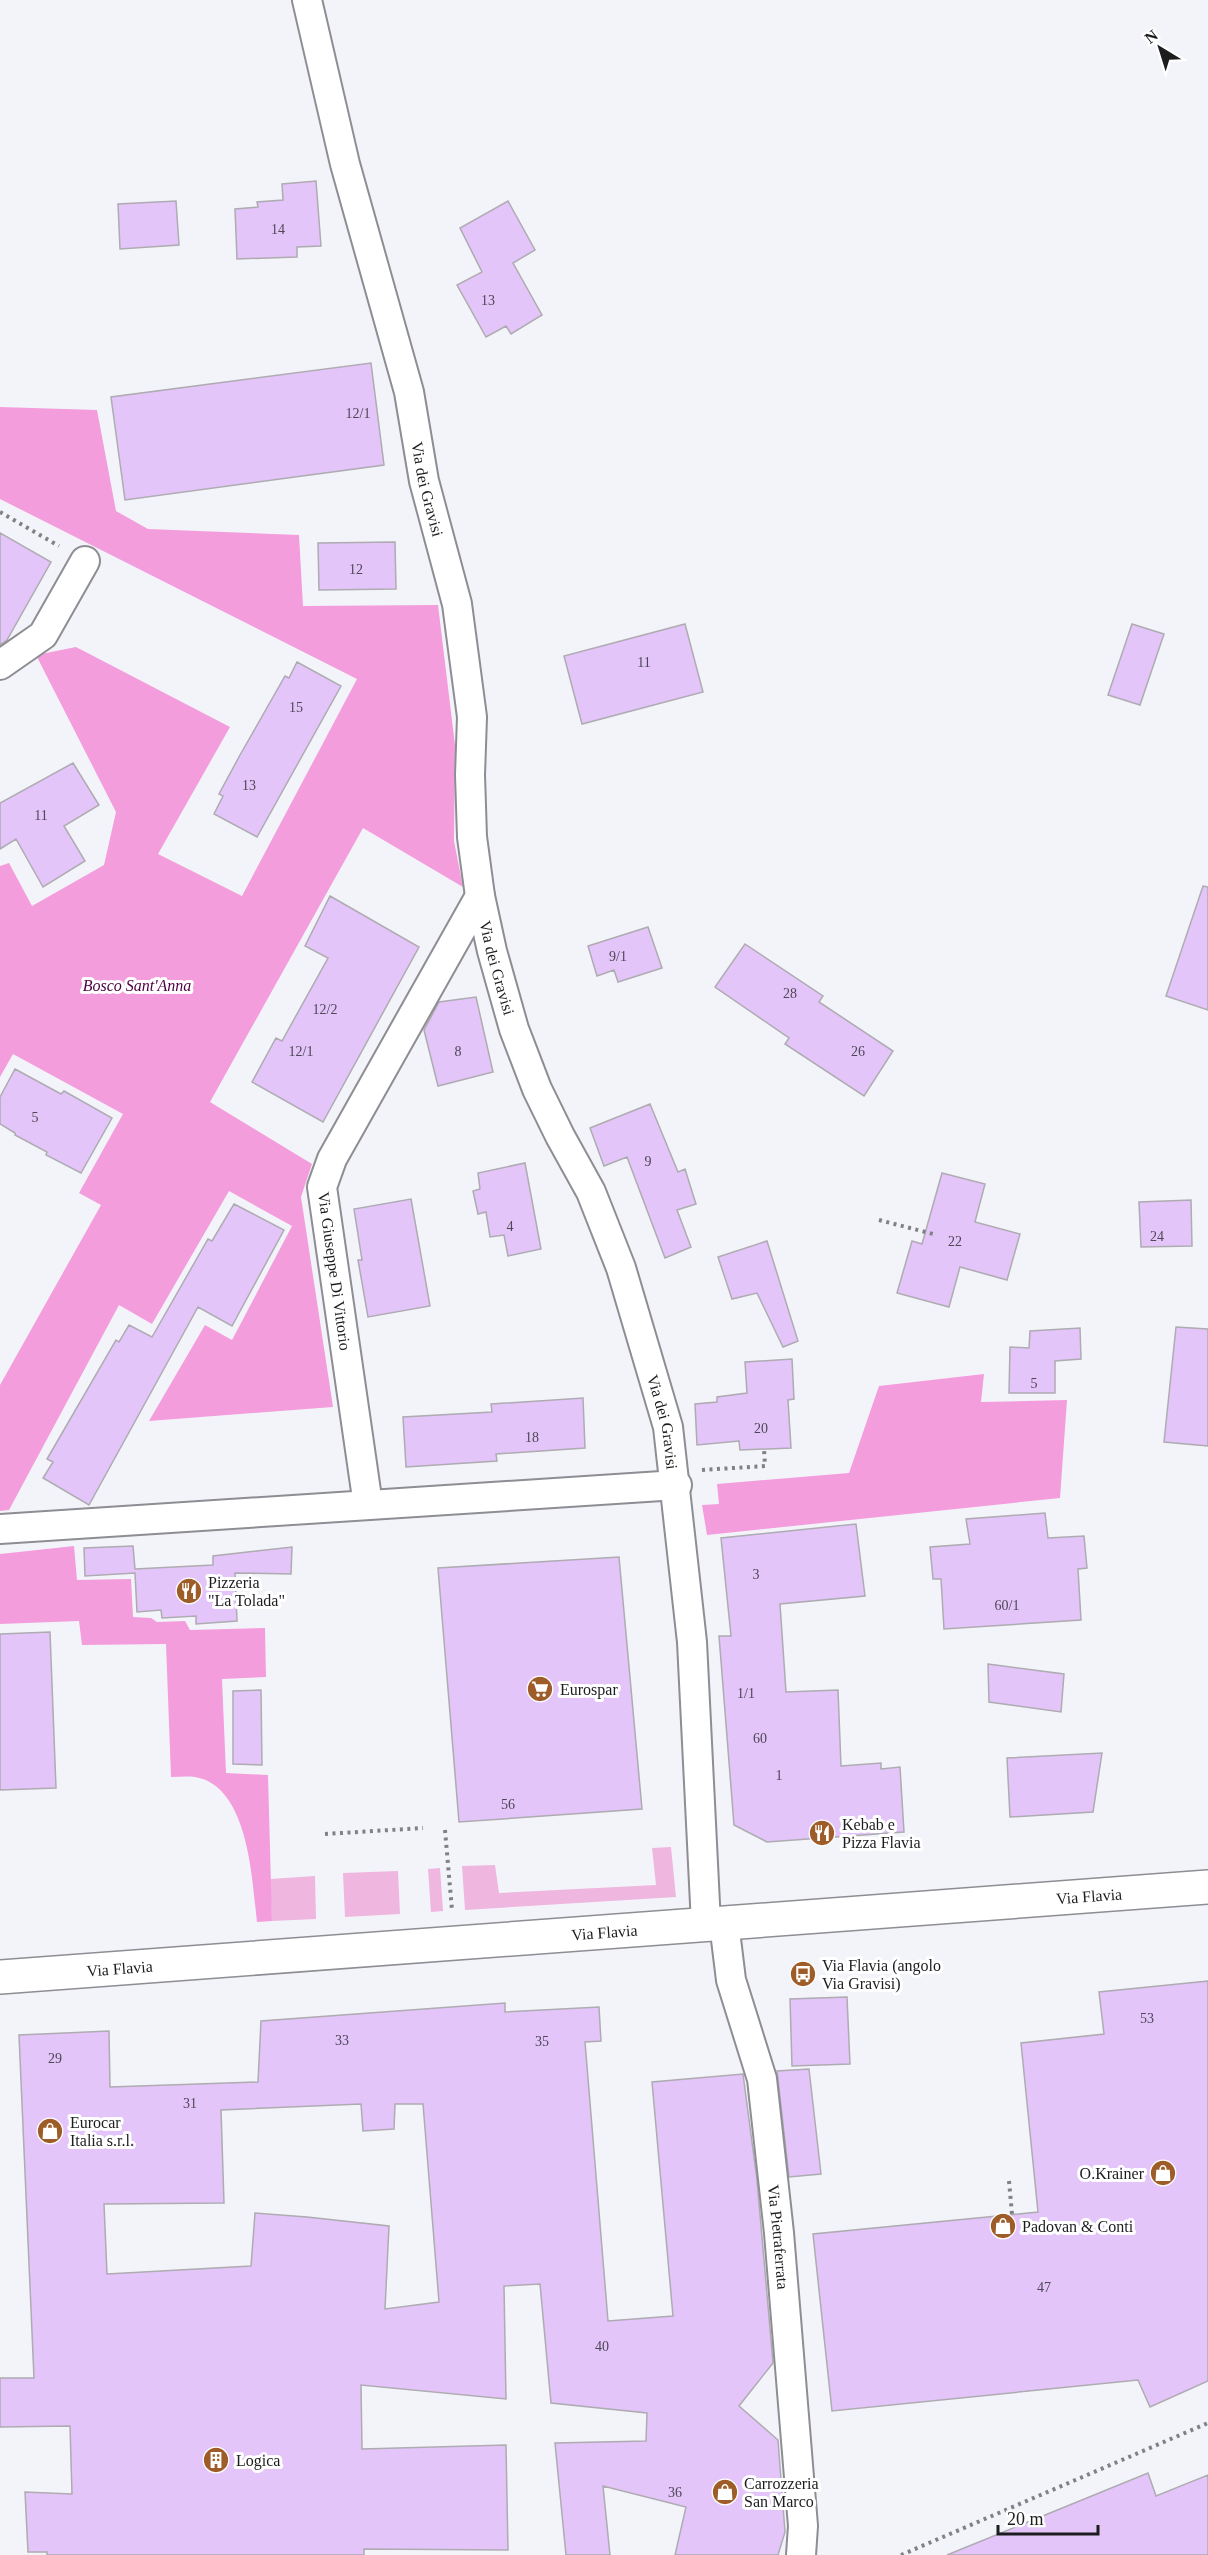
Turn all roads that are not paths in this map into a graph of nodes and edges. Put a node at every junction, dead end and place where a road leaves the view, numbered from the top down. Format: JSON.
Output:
{"nodes":[{"id":1,"x":307,"y":0,"type":"edge"},
{"id":2,"x":85,"y":561,"type":"road end"},
{"id":3,"x":0,"y":665,"type":"edge"},
{"id":4,"x":480,"y":896,"type":"junction"},
{"id":5,"x":676,"y":1479,"type":"junction"},
{"id":6,"x":368,"y":1505,"type":"junction"},
{"id":7,"x":0,"y":1529,"type":"edge"},
{"id":8,"x":1208,"y":1887,"type":"edge"},
{"id":9,"x":715,"y":1923,"type":"junction"},
{"id":10,"x":0,"y":1977,"type":"edge"},
{"id":11,"x":801,"y":2555,"type":"edge"}],
"edges":[{"from":1,"to":4,"type":"street","name":"Via dei Gravisi"},
{"from":2,"to":3,"type":"street"},
{"from":4,"to":5,"type":"street","name":"Via dei Gravisi"},
{"from":4,"to":6,"type":"street","name":"Via Giuseppe Di Vittorio"},
{"from":5,"to":6,"type":"street"},
{"from":5,"to":9,"type":"street","name":"Via dei Gravisi"},
{"from":6,"to":7,"type":"street"},
{"from":8,"to":9,"type":"main road","name":"Via Flavia"},
{"from":9,"to":10,"type":"main road","name":"Via Flavia"},
{"from":9,"to":11,"type":"street","name":"Via Pietraferrata"}]}
